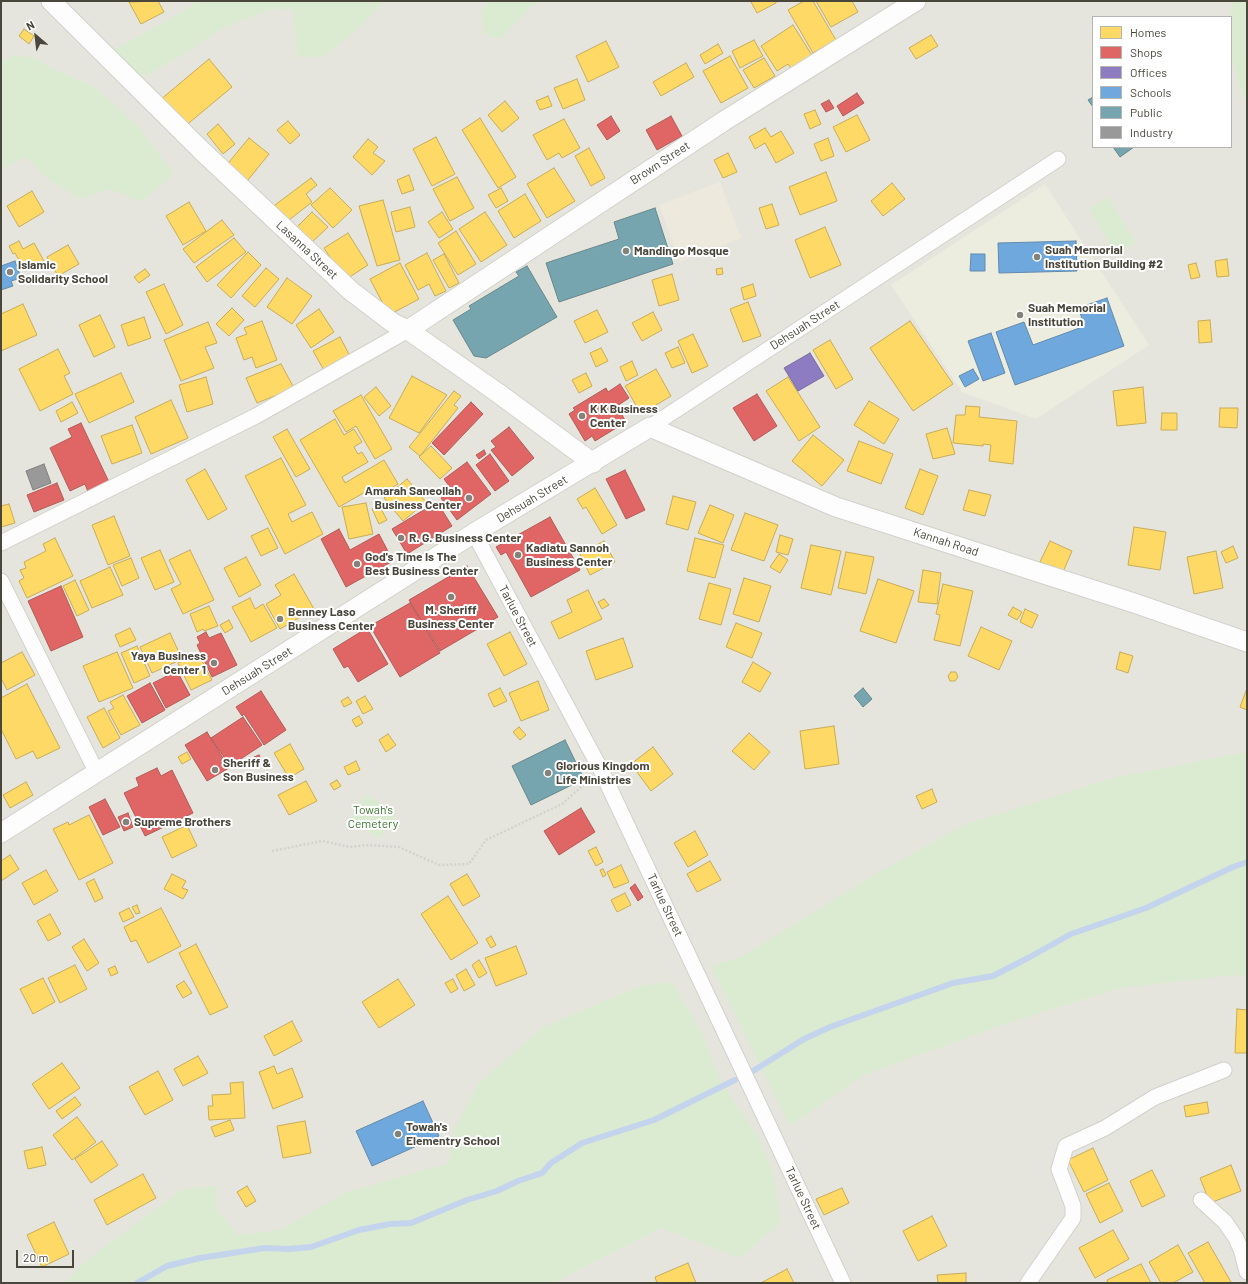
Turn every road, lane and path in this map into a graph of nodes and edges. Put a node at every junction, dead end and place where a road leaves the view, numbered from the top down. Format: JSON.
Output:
{"nodes":[{"id":1,"x":51,"y":1,"type":"edge"},
{"id":2,"x":916,"y":1,"type":"edge"},
{"id":3,"x":1058,"y":159,"type":"dead end"},
{"id":4,"x":408,"y":330,"type":"junction"},
{"id":5,"x":650,"y":427,"type":"junction"},
{"id":6,"x":593,"y":463,"type":"junction"},
{"id":7,"x":474,"y":533,"type":"junction"},
{"id":8,"x":1,"y":543,"type":"edge"},
{"id":9,"x":1,"y":581,"type":"edge"},
{"id":10,"x":1247,"y":642,"type":"edge"},
{"id":11,"x":601,"y":770,"type":"junction"},
{"id":12,"x":97,"y":773,"type":"junction"},
{"id":13,"x":1,"y":833,"type":"edge"},
{"id":14,"x":272,"y":851,"type":"dead end"},
{"id":15,"x":1224,"y":1070,"type":"dead end"},
{"id":16,"x":1201,"y":1200,"type":"dead end"},
{"id":17,"x":1247,"y":1272,"type":"edge"},
{"id":18,"x":843,"y":1283,"type":"edge"},
{"id":19,"x":1028,"y":1283,"type":"edge"}],
"edges":[{"from":1,"to":4,"type":"street","name":"Lasanna Street"},
{"from":2,"to":4,"type":"street","name":"Brown Street"},
{"from":3,"to":5,"type":"street","name":"Dehsuah Street"},
{"from":4,"to":6,"type":"street","name":"Lasanna Street"},
{"from":4,"to":8,"type":"street"},
{"from":5,"to":6,"type":"street","name":"Dehsuah Street"},
{"from":5,"to":10,"type":"street","name":"Kannah Road"},
{"from":6,"to":7,"type":"street","name":"Dehsuah Street"},
{"from":7,"to":11,"type":"street","name":"Tarlue Street"},
{"from":7,"to":12,"type":"street","name":"Dehsuah Street"},
{"from":9,"to":12,"type":"street"},
{"from":11,"to":14,"type":"path"},
{"from":11,"to":18,"type":"street","name":"Tarlue Street"},
{"from":12,"to":13,"type":"street","name":"Dehsuah Street"},
{"from":15,"to":19,"type":"street"},
{"from":16,"to":17,"type":"street"}]}
